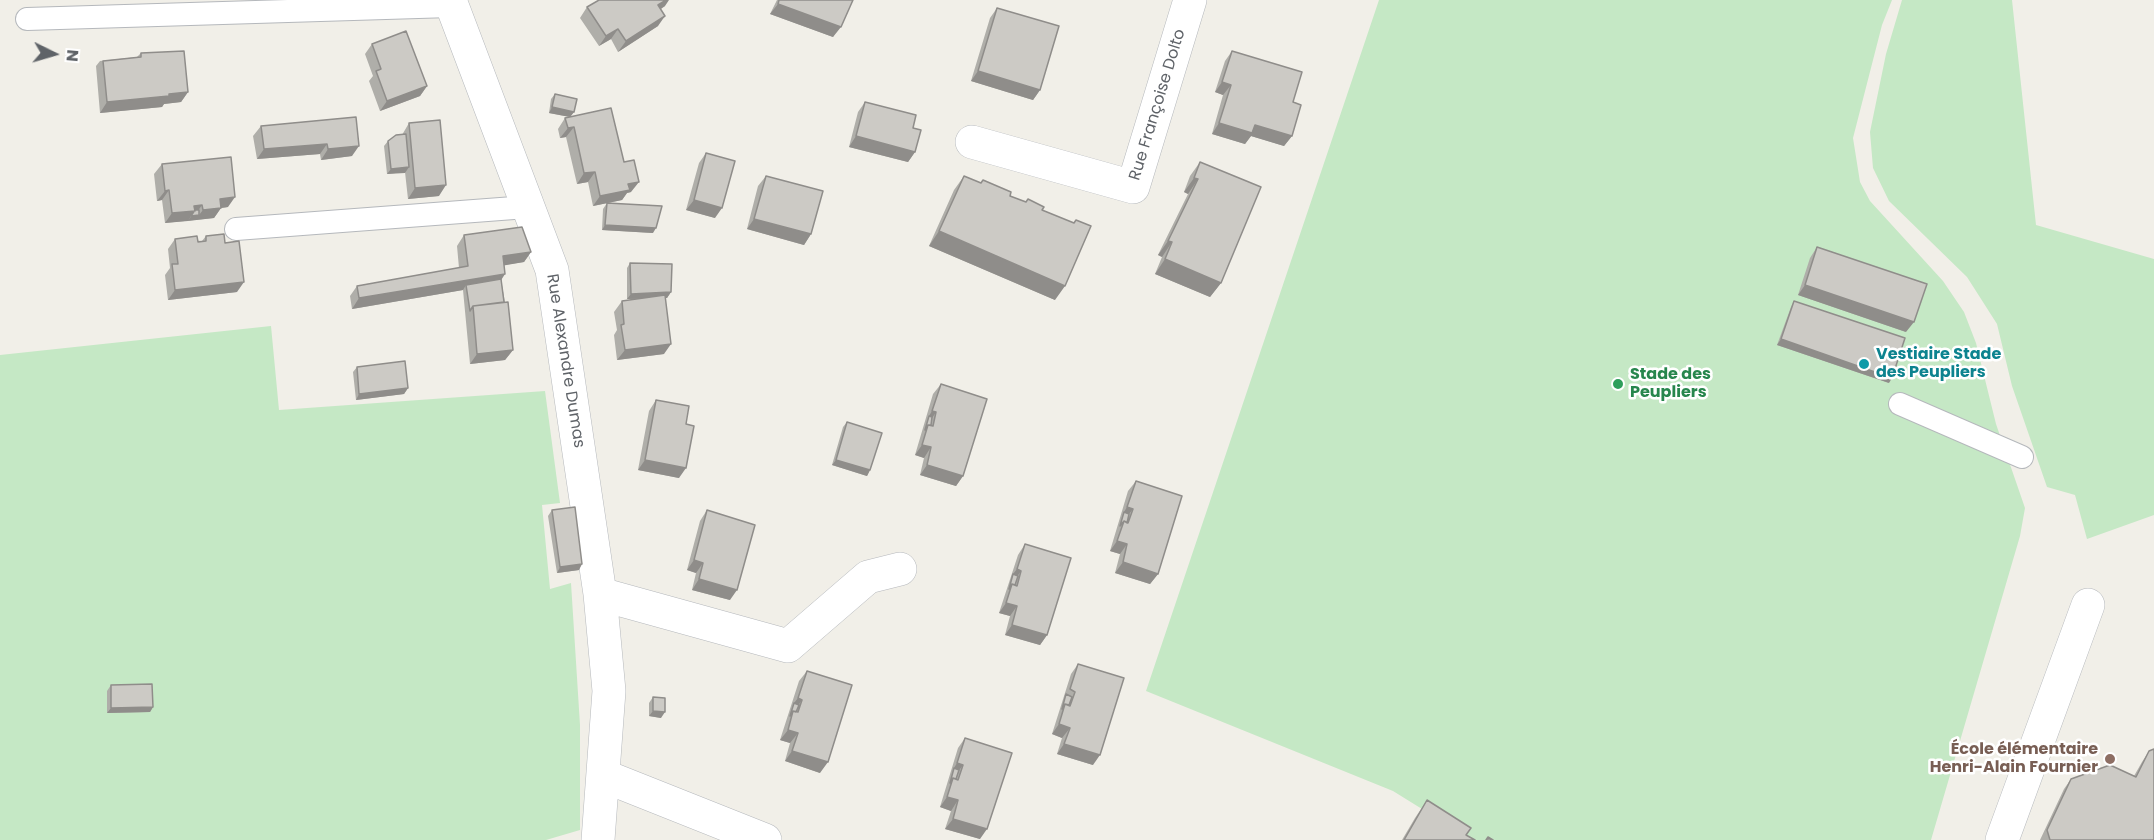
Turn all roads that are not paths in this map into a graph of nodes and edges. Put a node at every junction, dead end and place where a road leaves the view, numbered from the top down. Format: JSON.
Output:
{"nodes":[{"id":1,"x":1190,"y":0,"type":"edge"},
{"id":2,"x":450,"y":3,"type":"edge"},
{"id":3,"x":27,"y":19,"type":"dead end"},
{"id":4,"x":972,"y":142,"type":"dead end"},
{"id":5,"x":527,"y":207,"type":"junction"},
{"id":6,"x":236,"y":229,"type":"dead end"},
{"id":7,"x":1900,"y":404,"type":"dead end"},
{"id":8,"x":2022,"y":457,"type":"dead end"},
{"id":9,"x":900,"y":569,"type":"dead end"},
{"id":10,"x":600,"y":594,"type":"junction"},
{"id":11,"x":2088,"y":605,"type":"dead end"},
{"id":12,"x":604,"y":776,"type":"junction"},
{"id":13,"x":598,"y":840,"type":"edge"},
{"id":14,"x":765,"y":840,"type":"edge"},
{"id":15,"x":2002,"y":840,"type":"edge"}],
"edges":[{"from":1,"to":4,"type":"street","name":"Rue Françoise Dolto"},
{"from":2,"to":3,"type":"lane"},
{"from":2,"to":5,"type":"street","name":"Rue Alexandre Dumas"},
{"from":5,"to":6,"type":"lane"},
{"from":5,"to":10,"type":"street","name":"Rue Alexandre Dumas"},
{"from":7,"to":8,"type":"lane"},
{"from":9,"to":10,"type":"street"},
{"from":10,"to":12,"type":"street","name":"Rue Alexandre Dumas"},
{"from":11,"to":15,"type":"street"},
{"from":12,"to":13,"type":"street","name":"Rue Alexandre Dumas"},
{"from":12,"to":14,"type":"street"}]}
